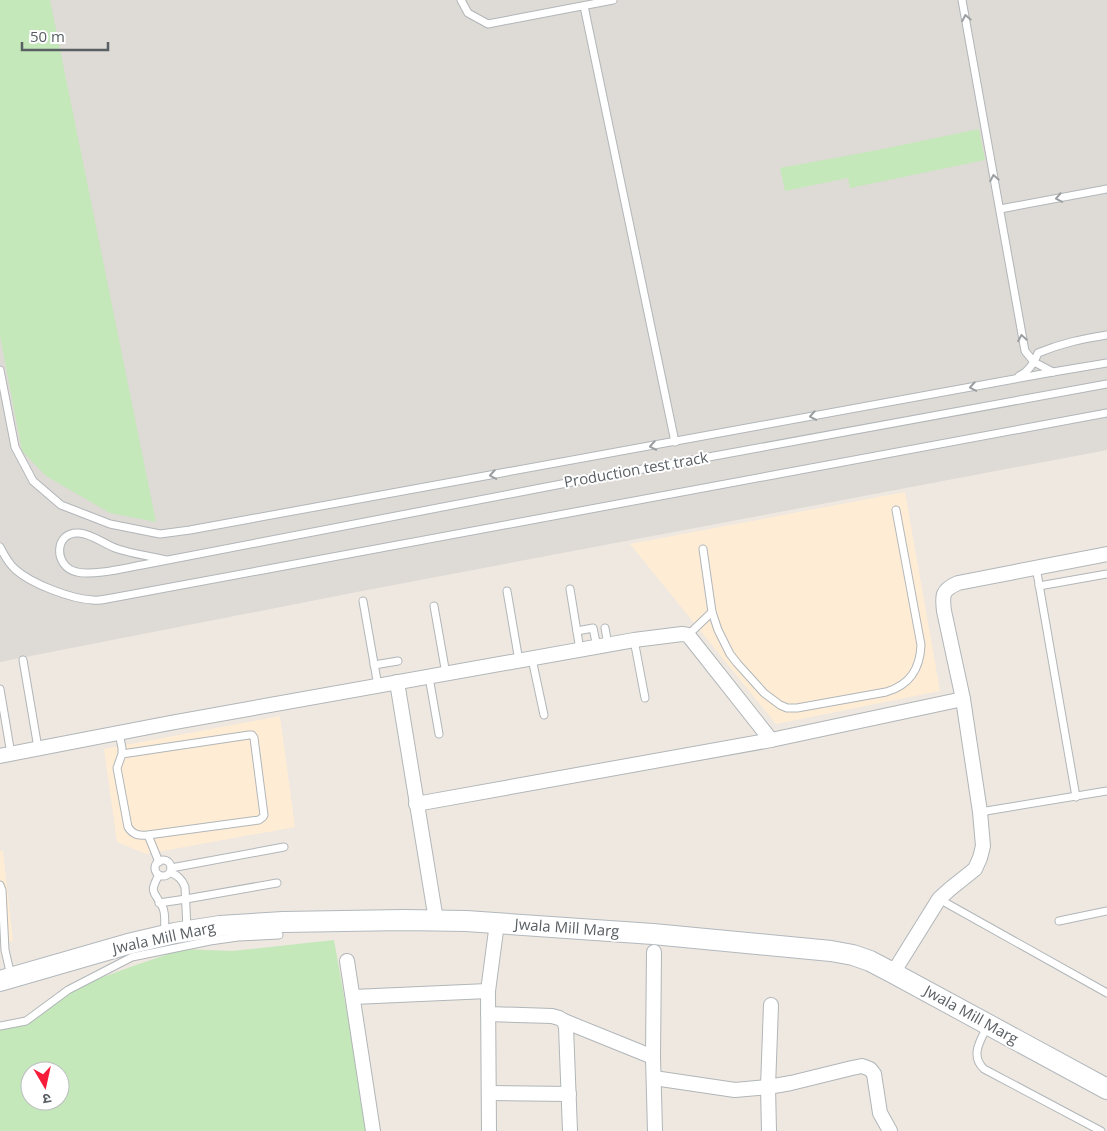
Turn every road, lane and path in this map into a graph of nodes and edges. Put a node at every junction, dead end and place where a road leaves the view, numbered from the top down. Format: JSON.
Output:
{"nodes":[{"id":1,"x":461,"y":0,"type":"edge"},
{"id":2,"x":613,"y":0,"type":"edge"},
{"id":3,"x":962,"y":0,"type":"edge"},
{"id":4,"x":584,"y":6,"type":"junction"},
{"id":5,"x":1107,"y":189,"type":"edge"},
{"id":6,"x":1000,"y":209,"type":"junction"},
{"id":7,"x":1103,"y":336,"type":"edge"},
{"id":8,"x":1034,"y":362,"type":"junction"},
{"id":9,"x":1107,"y":363,"type":"edge"},
{"id":10,"x":0,"y":370,"type":"edge"},
{"id":11,"x":1053,"y":372,"type":"junction"},
{"id":12,"x":1004,"y":381,"type":"junction"},
{"id":13,"x":1107,"y":384,"type":"edge"},
{"id":14,"x":1107,"y":413,"type":"edge"},
{"id":15,"x":675,"y":442,"type":"junction"},
{"id":16,"x":896,"y":510,"type":"dead end"},
{"id":17,"x":0,"y":547,"type":"edge"},
{"id":18,"x":703,"y":549,"type":"dead end"},
{"id":19,"x":1107,"y":554,"type":"edge"},
{"id":20,"x":166,"y":560,"type":"junction"},
{"id":21,"x":1036,"y":567,"type":"junction"},
{"id":22,"x":1107,"y":574,"type":"edge"},
{"id":23,"x":1039,"y":586,"type":"junction"},
{"id":24,"x":570,"y":589,"type":"dead end"},
{"id":25,"x":507,"y":591,"type":"dead end"},
{"id":26,"x":363,"y":601,"type":"dead end"},
{"id":27,"x":434,"y":606,"type":"dead end"},
{"id":28,"x":712,"y":612,"type":"junction"},
{"id":29,"x":605,"y":628,"type":"dead end"},
{"id":30,"x":576,"y":631,"type":"junction"},
{"id":31,"x":688,"y":635,"type":"junction"},
{"id":32,"x":634,"y":640,"type":"junction"},
{"id":33,"x":602,"y":647,"type":"junction"},
{"id":34,"x":580,"y":650,"type":"junction"},
{"id":35,"x":23,"y":660,"type":"dead end"},
{"id":36,"x":526,"y":660,"type":"junction"},
{"id":37,"x":398,"y":661,"type":"dead end"},
{"id":38,"x":374,"y":665,"type":"junction"},
{"id":39,"x":446,"y":674,"type":"junction"},
{"id":40,"x":429,"y":677,"type":"junction"},
{"id":41,"x":397,"y":682,"type":"junction"},
{"id":42,"x":378,"y":686,"type":"junction"},
{"id":43,"x":0,"y":689,"type":"edge"},
{"id":44,"x":646,"y":698,"type":"dead end"},
{"id":45,"x":963,"y":699,"type":"junction"},
{"id":46,"x":544,"y":715,"type":"dead end"},
{"id":47,"x":119,"y":733,"type":"junction"},
{"id":48,"x":439,"y":734,"type":"dead end"},
{"id":49,"x":771,"y":740,"type":"junction"},
{"id":50,"x":38,"y":748,"type":"junction"},
{"id":51,"x":122,"y":754,"type":"junction"},
{"id":52,"x":5,"y":755,"type":"edge"},
{"id":53,"x":1107,"y":791,"type":"edge"},
{"id":54,"x":1076,"y":797,"type":"junction"},
{"id":55,"x":416,"y":804,"type":"junction"},
{"id":56,"x":980,"y":812,"type":"junction"},
{"id":57,"x":148,"y":835,"type":"junction"},
{"id":58,"x":284,"y":847,"type":"dead end"},
{"id":59,"x":159,"y":862,"type":"junction"},
{"id":60,"x":170,"y":870,"type":"junction"},
{"id":61,"x":159,"y":875,"type":"junction"},
{"id":62,"x":277,"y":883,"type":"dead end"},
{"id":63,"x":0,"y":885,"type":"edge"},
{"id":64,"x":186,"y":899,"type":"junction"},
{"id":65,"x":939,"y":899,"type":"junction"},
{"id":66,"x":159,"y":903,"type":"junction"},
{"id":67,"x":1107,"y":911,"type":"edge"},
{"id":68,"x":436,"y":920,"type":"junction"},
{"id":69,"x":1059,"y":921,"type":"dead end"},
{"id":70,"x":497,"y":923,"type":"junction"},
{"id":71,"x":187,"y":931,"type":"junction"},
{"id":72,"x":280,"y":935,"type":"dead end"},
{"id":73,"x":165,"y":936,"type":"junction"},
{"id":74,"x":654,"y":952,"type":"dead end"},
{"id":75,"x":347,"y":961,"type":"dead end"},
{"id":76,"x":893,"y":973,"type":"junction"},
{"id":77,"x":6,"y":980,"type":"edge"},
{"id":78,"x":488,"y":991,"type":"junction"},
{"id":79,"x":1107,"y":993,"type":"edge"},
{"id":80,"x":353,"y":997,"type":"junction"},
{"id":81,"x":771,"y":1005,"type":"dead end"},
{"id":82,"x":488,"y":1014,"type":"junction"},
{"id":83,"x":564,"y":1021,"type":"junction"},
{"id":84,"x":988,"y":1024,"type":"junction"},
{"id":85,"x":0,"y":1026,"type":"edge"},
{"id":86,"x":653,"y":1057,"type":"junction"},
{"id":87,"x":654,"y":1078,"type":"junction"},
{"id":88,"x":768,"y":1086,"type":"junction"},
{"id":89,"x":1107,"y":1089,"type":"edge"},
{"id":90,"x":489,"y":1092,"type":"junction"},
{"id":91,"x":569,"y":1094,"type":"junction"},
{"id":92,"x":373,"y":1131,"type":"edge"},
{"id":93,"x":489,"y":1131,"type":"edge"},
{"id":94,"x":570,"y":1131,"type":"edge"},
{"id":95,"x":655,"y":1131,"type":"edge"},
{"id":96,"x":769,"y":1131,"type":"edge"},
{"id":97,"x":890,"y":1131,"type":"edge"},
{"id":98,"x":1101,"y":1131,"type":"edge"}],
"edges":[{"from":1,"to":4,"type":"lane"},
{"from":2,"to":4,"type":"lane"},
{"from":6,"to":3,"type":"lane","one_way":true},
{"from":4,"to":15,"type":"lane"},
{"from":5,"to":6,"type":"lane","one_way":true},
{"from":8,"to":6,"type":"lane","one_way":true},
{"from":7,"to":8,"type":"lane"},
{"from":8,"to":11,"type":"lane"},
{"from":8,"to":12,"type":"lane"},
{"from":9,"to":11,"type":"lane"},
{"from":15,"to":10,"type":"lane","one_way":true},
{"from":11,"to":12,"type":"lane"},
{"from":12,"to":15,"type":"lane","one_way":true},
{"from":13,"to":20,"type":"lane","name":"Production test track"},
{"from":14,"to":17,"type":"lane"},
{"from":16,"to":28,"type":"lane"},
{"from":18,"to":28,"type":"lane"},
{"from":19,"to":21,"type":"street"},
{"from":20,"to":20,"type":"lane","name":"Production test track"},
{"from":21,"to":23,"type":"lane"},
{"from":21,"to":45,"type":"street"},
{"from":22,"to":23,"type":"lane"},
{"from":23,"to":54,"type":"lane"},
{"from":24,"to":30,"type":"lane"},
{"from":25,"to":36,"type":"lane"},
{"from":26,"to":38,"type":"lane"},
{"from":27,"to":39,"type":"lane"},
{"from":28,"to":31,"type":"lane"},
{"from":29,"to":33,"type":"lane"},
{"from":30,"to":33,"type":"lane"},
{"from":30,"to":34,"type":"lane"},
{"from":31,"to":32,"type":"street"},
{"from":31,"to":49,"type":"street"},
{"from":32,"to":33,"type":"street"},
{"from":32,"to":44,"type":"lane"},
{"from":33,"to":34,"type":"street"},
{"from":34,"to":36,"type":"street"},
{"from":35,"to":50,"type":"lane"},
{"from":36,"to":39,"type":"street"},
{"from":36,"to":46,"type":"lane"},
{"from":37,"to":38,"type":"lane"},
{"from":38,"to":42,"type":"lane"},
{"from":39,"to":40,"type":"street"},
{"from":40,"to":41,"type":"street"},
{"from":40,"to":48,"type":"lane"},
{"from":41,"to":42,"type":"street"},
{"from":41,"to":55,"type":"street"},
{"from":42,"to":47,"type":"street"},
{"from":43,"to":52,"type":"lane"},
{"from":45,"to":49,"type":"street"},
{"from":45,"to":56,"type":"street"},
{"from":47,"to":50,"type":"street"},
{"from":47,"to":51,"type":"lane"},
{"from":49,"to":55,"type":"street"},
{"from":50,"to":52,"type":"street"},
{"from":51,"to":57,"type":"lane"},
{"from":51,"to":57,"type":"lane"},
{"from":53,"to":54,"type":"lane"},
{"from":54,"to":56,"type":"lane"},
{"from":55,"to":68,"type":"street"},
{"from":56,"to":65,"type":"street"},
{"from":57,"to":59,"type":"lane"},
{"from":58,"to":60,"type":"lane"},
{"from":59,"to":60,"type":"lane"},
{"from":59,"to":61,"type":"lane"},
{"from":60,"to":61,"type":"lane"},
{"from":60,"to":64,"type":"lane"},
{"from":61,"to":66,"type":"lane"},
{"from":62,"to":64,"type":"lane"},
{"from":63,"to":77,"type":"lane"},
{"from":64,"to":66,"type":"lane"},
{"from":64,"to":71,"type":"lane"},
{"from":65,"to":76,"type":"street"},
{"from":65,"to":79,"type":"lane"},
{"from":66,"to":73,"type":"lane"},
{"from":67,"to":69,"type":"lane"},
{"from":68,"to":70,"type":"street","name":"Jwala Mill Marg"},
{"from":68,"to":71,"type":"street","name":"Jwala Mill Marg"},
{"from":70,"to":76,"type":"street","name":"Jwala Mill Marg"},
{"from":70,"to":78,"type":"street"},
{"from":71,"to":73,"type":"street","name":"Jwala Mill Marg"},
{"from":72,"to":85,"type":"lane"},
{"from":73,"to":77,"type":"street","name":"Jwala Mill Marg"},
{"from":74,"to":86,"type":"street"},
{"from":75,"to":80,"type":"street"},
{"from":76,"to":84,"type":"street","name":"Jwala Mill Marg"},
{"from":78,"to":80,"type":"street"},
{"from":78,"to":82,"type":"street"},
{"from":80,"to":92,"type":"street"},
{"from":81,"to":88,"type":"street"},
{"from":82,"to":83,"type":"street"},
{"from":82,"to":90,"type":"street"},
{"from":83,"to":86,"type":"street"},
{"from":83,"to":91,"type":"street"},
{"from":84,"to":89,"type":"street","name":"Jwala Mill Marg"},
{"from":84,"to":98,"type":"lane"},
{"from":86,"to":87,"type":"street"},
{"from":87,"to":88,"type":"street"},
{"from":87,"to":95,"type":"street"},
{"from":88,"to":96,"type":"street"},
{"from":88,"to":97,"type":"street"},
{"from":90,"to":91,"type":"street"},
{"from":90,"to":93,"type":"street"},
{"from":91,"to":94,"type":"street"}]}
